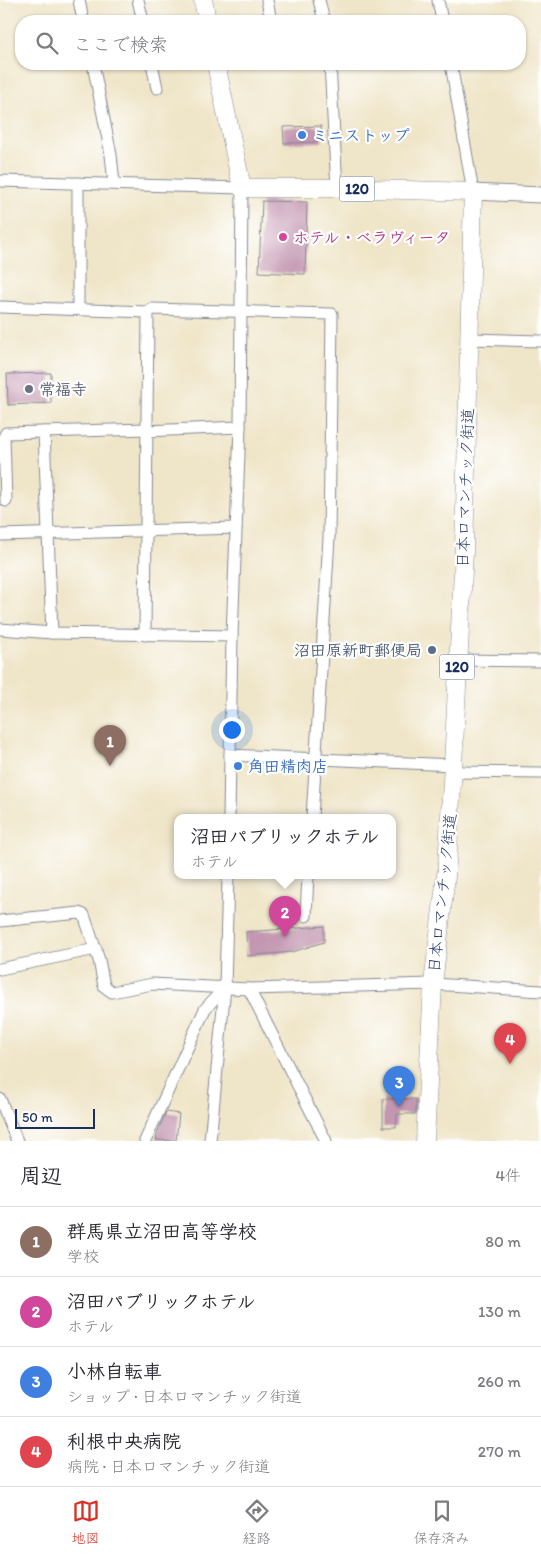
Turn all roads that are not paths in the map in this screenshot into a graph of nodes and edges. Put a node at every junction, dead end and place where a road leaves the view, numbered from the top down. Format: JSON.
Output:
{"nodes":[{"id":1,"x":79,"y":0,"type":"edge"},
{"id":2,"x":138,"y":0,"type":"edge"},
{"id":3,"x":203,"y":0,"type":"edge"},
{"id":4,"x":266,"y":0,"type":"edge"},
{"id":5,"x":320,"y":0,"type":"edge"},
{"id":6,"x":438,"y":0,"type":"edge"},
{"id":7,"x":82,"y":15,"type":"edge"},
{"id":8,"x":142,"y":15,"type":"edge"},
{"id":9,"x":206,"y":15,"type":"edge"},
{"id":10,"x":270,"y":15,"type":"edge"},
{"id":11,"x":323,"y":15,"type":"edge"},
{"id":12,"x":441,"y":15,"type":"edge"},
{"id":13,"x":94,"y":70,"type":"edge"},
{"id":14,"x":153,"y":70,"type":"edge"},
{"id":15,"x":218,"y":70,"type":"edge"},
{"id":16,"x":330,"y":70,"type":"edge"},
{"id":17,"x":452,"y":70,"type":"edge"},
{"id":18,"x":157,"y":88,"type":"dead end"},
{"id":19,"x":0,"y":181,"type":"edge"},
{"id":20,"x":78,"y":183,"type":"junction"},
{"id":21,"x":114,"y":183,"type":"junction"},
{"id":22,"x":242,"y":188,"type":"junction"},
{"id":23,"x":337,"y":188,"type":"junction"},
{"id":24,"x":473,"y":192,"type":"junction"},
{"id":25,"x":541,"y":195,"type":"edge"},
{"id":26,"x":0,"y":308,"type":"edge"},
{"id":27,"x":78,"y":310,"type":"junction"},
{"id":28,"x":148,"y":312,"type":"junction"},
{"id":29,"x":242,"y":312,"type":"junction"},
{"id":30,"x":469,"y":339,"type":"junction"},
{"id":31,"x":541,"y":341,"type":"edge"},
{"id":32,"x":240,"y":427,"type":"junction"},
{"id":33,"x":147,"y":430,"type":"junction"},
{"id":34,"x":44,"y":432,"type":"junction"},
{"id":35,"x":3,"y":435,"type":"edge"},
{"id":36,"x":6,"y":501,"type":"dead end"},
{"id":37,"x":236,"y":528,"type":"junction"},
{"id":38,"x":146,"y":531,"type":"junction"},
{"id":39,"x":48,"y":534,"type":"junction"},
{"id":40,"x":0,"y":535,"type":"edge"},
{"id":41,"x":0,"y":630,"type":"edge"},
{"id":42,"x":52,"y":633,"type":"junction"},
{"id":43,"x":145,"y":635,"type":"junction"},
{"id":44,"x":232,"y":636,"type":"junction"},
{"id":45,"x":458,"y":660,"type":"junction"},
{"id":46,"x":541,"y":661,"type":"edge"},
{"id":47,"x":230,"y":755,"type":"junction"},
{"id":48,"x":315,"y":759,"type":"junction"},
{"id":49,"x":453,"y":769,"type":"junction"},
{"id":50,"x":541,"y":773,"type":"edge"},
{"id":51,"x":229,"y":814,"type":"edge"},
{"id":52,"x":312,"y":814,"type":"edge"},
{"id":53,"x":228,"y":879,"type":"edge"},
{"id":54,"x":308,"y":879,"type":"edge"},
{"id":55,"x":306,"y":916,"type":"dead end"},
{"id":56,"x":0,"y":921,"type":"edge"},
{"id":57,"x":96,"y":949,"type":"junction"},
{"id":58,"x":0,"y":969,"type":"edge"},
{"id":59,"x":433,"y":984,"type":"junction"},
{"id":60,"x":225,"y":987,"type":"junction"},
{"id":61,"x":249,"y":989,"type":"junction"},
{"id":62,"x":541,"y":991,"type":"edge"},
{"id":63,"x":0,"y":1100,"type":"edge"},
{"id":64,"x":17,"y":1141,"type":"edge"},
{"id":65,"x":145,"y":1141,"type":"edge"},
{"id":66,"x":210,"y":1141,"type":"edge"},
{"id":67,"x":326,"y":1141,"type":"edge"},
{"id":68,"x":426,"y":1141,"type":"edge"}],
"edges":[{"from":1,"to":7,"type":"street"},
{"from":2,"to":8,"type":"street"},
{"from":3,"to":9,"type":"highway"},
{"from":4,"to":10,"type":"street"},
{"from":5,"to":11,"type":"street"},
{"from":6,"to":12,"type":"street"},
{"from":13,"to":21,"type":"street"},
{"from":14,"to":18,"type":"street"},
{"from":15,"to":22,"type":"highway"},
{"from":16,"to":23,"type":"street"},
{"from":17,"to":24,"type":"street"},
{"from":19,"to":20,"type":"street"},
{"from":20,"to":21,"type":"street"},
{"from":20,"to":27,"type":"street"},
{"from":21,"to":22,"type":"street"},
{"from":22,"to":23,"type":"highway","number":"120"},
{"from":22,"to":29,"type":"street"},
{"from":23,"to":24,"type":"highway","number":"120"},
{"from":24,"to":25,"type":"main road"},
{"from":24,"to":30,"type":"highway","name":"日本ロマンチック街道","number":"120"},
{"from":26,"to":27,"type":"street"},
{"from":27,"to":28,"type":"street"},
{"from":28,"to":29,"type":"street"},
{"from":28,"to":33,"type":"street"},
{"from":29,"to":32,"type":"street"},
{"from":29,"to":48,"type":"street"},
{"from":30,"to":31,"type":"street"},
{"from":30,"to":45,"type":"highway","name":"日本ロマンチック街道","number":"120"},
{"from":32,"to":33,"type":"street"},
{"from":32,"to":37,"type":"street"},
{"from":33,"to":34,"type":"street"},
{"from":33,"to":38,"type":"street"},
{"from":34,"to":35,"type":"street"},
{"from":34,"to":39,"type":"street"},
{"from":35,"to":36,"type":"street"},
{"from":37,"to":38,"type":"street"},
{"from":37,"to":44,"type":"street"},
{"from":38,"to":39,"type":"street"},
{"from":38,"to":43,"type":"street"},
{"from":39,"to":40,"type":"street"},
{"from":39,"to":42,"type":"street"},
{"from":41,"to":42,"type":"street"},
{"from":42,"to":43,"type":"street"},
{"from":43,"to":44,"type":"street"},
{"from":44,"to":47,"type":"street"},
{"from":45,"to":46,"type":"street"},
{"from":45,"to":49,"type":"highway","name":"日本ロマンチック街道","number":"120"},
{"from":47,"to":48,"type":"street"},
{"from":47,"to":51,"type":"street"},
{"from":48,"to":49,"type":"street"},
{"from":48,"to":52,"type":"street"},
{"from":49,"to":50,"type":"street"},
{"from":49,"to":59,"type":"highway","name":"日本ロマンチック街道","number":"120"},
{"from":53,"to":60,"type":"street"},
{"from":54,"to":55,"type":"street"},
{"from":56,"to":57,"type":"street"},
{"from":57,"to":58,"type":"street"},
{"from":57,"to":60,"type":"street"},
{"from":59,"to":61,"type":"street"},
{"from":59,"to":62,"type":"street"},
{"from":59,"to":68,"type":"highway","name":"日本ロマンチック街道","number":"120"},
{"from":60,"to":61,"type":"street"},
{"from":60,"to":65,"type":"street"},
{"from":60,"to":66,"type":"street"},
{"from":61,"to":67,"type":"street"},
{"from":63,"to":64,"type":"street"}]}
